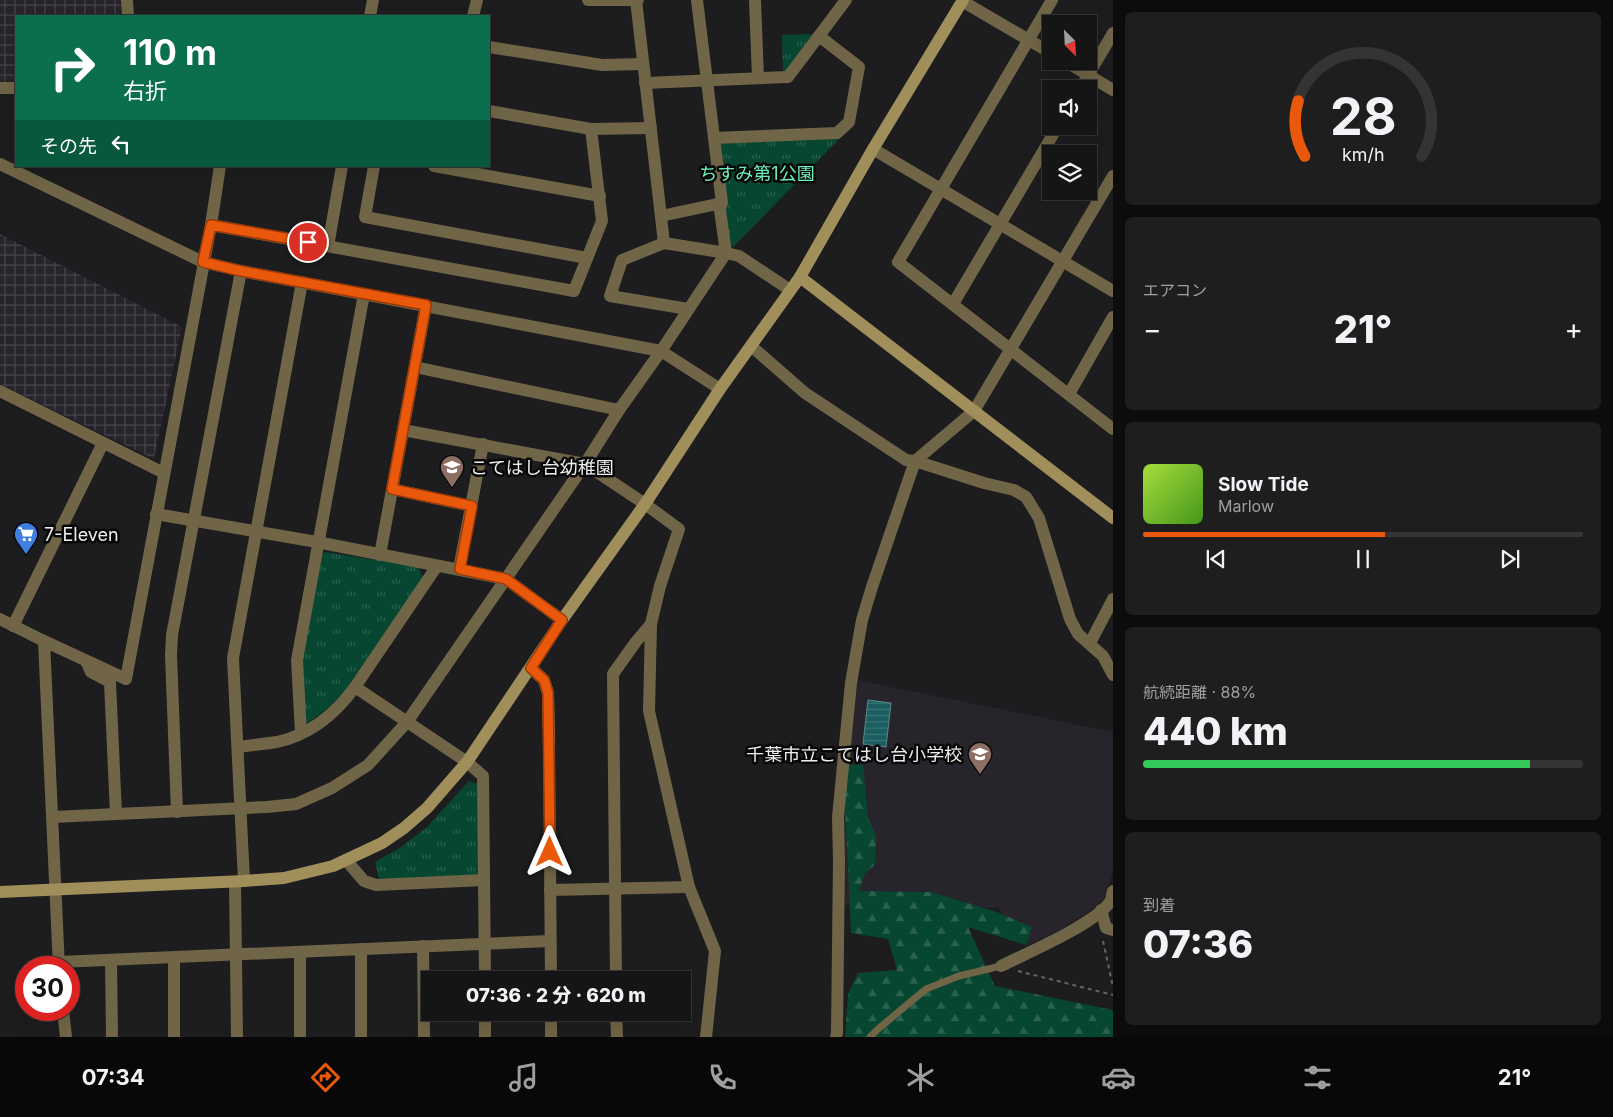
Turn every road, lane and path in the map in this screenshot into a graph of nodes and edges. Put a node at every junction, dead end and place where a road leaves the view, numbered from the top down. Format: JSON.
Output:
{"nodes":[{"id":1,"x":127,"y":0,"type":"edge"},
{"id":2,"x":372,"y":0,"type":"edge"},
{"id":3,"x":477,"y":0,"type":"edge"},
{"id":4,"x":588,"y":0,"type":"edge"},
{"id":5,"x":637,"y":0,"type":"edge"},
{"id":6,"x":697,"y":0,"type":"edge"},
{"id":7,"x":755,"y":0,"type":"edge"},
{"id":8,"x":1052,"y":0,"type":"edge"},
{"id":9,"x":962,"y":1,"type":"edge"},
{"id":10,"x":841,"y":3,"type":"edge"},
{"id":11,"x":128,"y":15,"type":"edge"},
{"id":12,"x":370,"y":15,"type":"edge"},
{"id":13,"x":473,"y":15,"type":"edge"},
{"id":14,"x":1113,"y":33,"type":"edge"},
{"id":15,"x":819,"y":36,"type":"junction"},
{"id":16,"x":1029,"y":40,"type":"junction"},
{"id":17,"x":490,"y":47,"type":"edge"},
{"id":18,"x":1042,"y":48,"type":"edge"},
{"id":19,"x":643,"y":64,"type":"junction"},
{"id":20,"x":1080,"y":70,"type":"edge"},
{"id":21,"x":1088,"y":75,"type":"junction"},
{"id":22,"x":758,"y":78,"type":"junction"},
{"id":23,"x":707,"y":80,"type":"junction"},
{"id":24,"x":1085,"y":80,"type":"edge"},
{"id":25,"x":645,"y":82,"type":"junction"},
{"id":26,"x":0,"y":88,"type":"edge"},
{"id":27,"x":15,"y":88,"type":"edge"},
{"id":28,"x":1113,"y":90,"type":"edge"},
{"id":29,"x":490,"y":111,"type":"edge"},
{"id":30,"x":651,"y":128,"type":"junction"},
{"id":31,"x":591,"y":129,"type":"junction"},
{"id":32,"x":1053,"y":135,"type":"edge"},
{"id":33,"x":714,"y":138,"type":"junction"},
{"id":34,"x":873,"y":149,"type":"junction"},
{"id":35,"x":0,"y":164,"type":"edge"},
{"id":36,"x":220,"y":167,"type":"edge"},
{"id":37,"x":342,"y":167,"type":"edge"},
{"id":38,"x":374,"y":167,"type":"edge"},
{"id":39,"x":440,"y":167,"type":"edge"},
{"id":40,"x":1113,"y":176,"type":"edge"},
{"id":41,"x":940,"y":190,"type":"junction"},
{"id":42,"x":600,"y":196,"type":"junction"},
{"id":43,"x":719,"y":204,"type":"junction"},
{"id":44,"x":661,"y":216,"type":"junction"},
{"id":45,"x":211,"y":225,"type":"junction"},
{"id":46,"x":1001,"y":225,"type":"junction"},
{"id":47,"x":664,"y":243,"type":"junction"},
{"id":48,"x":328,"y":246,"type":"junction"},
{"id":49,"x":726,"y":253,"type":"junction"},
{"id":50,"x":587,"y":258,"type":"junction"},
{"id":51,"x":1062,"y":261,"type":"junction"},
{"id":52,"x":203,"y":262,"type":"junction"},
{"id":53,"x":241,"y":271,"type":"junction"},
{"id":54,"x":800,"y":277,"type":"junction"},
{"id":55,"x":302,"y":282,"type":"junction"},
{"id":56,"x":790,"y":290,"type":"junction"},
{"id":57,"x":1113,"y":291,"type":"edge"},
{"id":58,"x":364,"y":294,"type":"junction"},
{"id":59,"x":953,"y":304,"type":"junction"},
{"id":60,"x":426,"y":305,"type":"junction"},
{"id":61,"x":688,"y":309,"type":"junction"},
{"id":62,"x":1113,"y":317,"type":"edge"},
{"id":63,"x":751,"y":346,"type":"junction"},
{"id":64,"x":661,"y":350,"type":"junction"},
{"id":65,"x":1011,"y":350,"type":"junction"},
{"id":66,"x":415,"y":367,"type":"junction"},
{"id":67,"x":720,"y":389,"type":"junction"},
{"id":68,"x":0,"y":391,"type":"edge"},
{"id":69,"x":1069,"y":394,"type":"junction"},
{"id":70,"x":619,"y":410,"type":"junction"},
{"id":71,"x":974,"y":410,"type":"junction"},
{"id":72,"x":1113,"y":429,"type":"edge"},
{"id":73,"x":403,"y":430,"type":"junction"},
{"id":74,"x":103,"y":442,"type":"junction"},
{"id":75,"x":483,"y":444,"type":"junction"},
{"id":76,"x":915,"y":461,"type":"junction"},
{"id":77,"x":585,"y":464,"type":"junction"},
{"id":78,"x":164,"y":473,"type":"junction"},
{"id":79,"x":392,"y":489,"type":"junction"},
{"id":80,"x":645,"y":504,"type":"junction"},
{"id":81,"x":472,"y":506,"type":"junction"},
{"id":82,"x":156,"y":514,"type":"junction"},
{"id":83,"x":1113,"y":518,"type":"edge"},
{"id":84,"x":194,"y":521,"type":"junction"},
{"id":85,"x":256,"y":532,"type":"junction"},
{"id":86,"x":317,"y":542,"type":"junction"},
{"id":87,"x":380,"y":555,"type":"junction"},
{"id":88,"x":437,"y":566,"type":"junction"},
{"id":89,"x":460,"y":569,"type":"junction"},
{"id":90,"x":506,"y":579,"type":"junction"},
{"id":91,"x":1111,"y":606,"type":"edge"},
{"id":92,"x":0,"y":619,"type":"edge"},
{"id":93,"x":562,"y":620,"type":"junction"},
{"id":94,"x":651,"y":624,"type":"junction"},
{"id":95,"x":14,"y":626,"type":"junction"},
{"id":96,"x":44,"y":641,"type":"junction"},
{"id":97,"x":1090,"y":643,"type":"junction"},
{"id":98,"x":86,"y":660,"type":"junction"},
{"id":99,"x":531,"y":668,"type":"junction"},
{"id":100,"x":1113,"y":676,"type":"edge"},
{"id":101,"x":355,"y":687,"type":"junction"},
{"id":102,"x":407,"y":722,"type":"junction"},
{"id":103,"x":301,"y":733,"type":"junction"},
{"id":104,"x":238,"y":747,"type":"junction"},
{"id":105,"x":467,"y":762,"type":"junction"},
{"id":106,"x":240,"y":808,"type":"junction"},
{"id":107,"x":177,"y":812,"type":"junction"},
{"id":108,"x":116,"y":814,"type":"junction"},
{"id":109,"x":53,"y":817,"type":"junction"},
{"id":110,"x":346,"y":860,"type":"junction"},
{"id":111,"x":484,"y":880,"type":"junction"},
{"id":112,"x":239,"y":882,"type":"junction"},
{"id":113,"x":689,"y":887,"type":"junction"},
{"id":114,"x":56,"y":889,"type":"junction"},
{"id":115,"x":615,"y":889,"type":"junction"},
{"id":116,"x":550,"y":890,"type":"junction"},
{"id":117,"x":1113,"y":891,"type":"edge"},
{"id":118,"x":0,"y":892,"type":"edge"},
{"id":119,"x":1099,"y":913,"type":"junction"},
{"id":120,"x":1113,"y":930,"type":"edge"},
{"id":121,"x":550,"y":941,"type":"junction"},
{"id":122,"x":485,"y":943,"type":"junction"},
{"id":123,"x":423,"y":946,"type":"junction"},
{"id":124,"x":361,"y":949,"type":"junction"},
{"id":125,"x":300,"y":952,"type":"junction"},
{"id":126,"x":236,"y":954,"type":"junction"},
{"id":127,"x":59,"y":956,"type":"edge"},
{"id":128,"x":174,"y":958,"type":"junction"},
{"id":129,"x":111,"y":960,"type":"junction"},
{"id":130,"x":80,"y":963,"type":"edge"},
{"id":131,"x":1001,"y":966,"type":"junction"},
{"id":132,"x":485,"y":971,"type":"edge"},
{"id":133,"x":551,"y":971,"type":"edge"},
{"id":134,"x":616,"y":971,"type":"edge"},
{"id":135,"x":1113,"y":987,"type":"edge"},
{"id":136,"x":1113,"y":995,"type":"edge"},
{"id":137,"x":64,"y":1021,"type":"edge"},
{"id":138,"x":485,"y":1021,"type":"edge"},
{"id":139,"x":551,"y":1021,"type":"edge"},
{"id":140,"x":616,"y":1021,"type":"edge"},
{"id":141,"x":66,"y":1037,"type":"edge"},
{"id":142,"x":112,"y":1037,"type":"edge"},
{"id":143,"x":174,"y":1037,"type":"edge"},
{"id":144,"x":237,"y":1037,"type":"edge"},
{"id":145,"x":300,"y":1037,"type":"edge"},
{"id":146,"x":362,"y":1037,"type":"edge"},
{"id":147,"x":424,"y":1037,"type":"edge"},
{"id":148,"x":486,"y":1037,"type":"edge"},
{"id":149,"x":551,"y":1037,"type":"edge"},
{"id":150,"x":616,"y":1037,"type":"edge"},
{"id":151,"x":706,"y":1037,"type":"edge"},
{"id":152,"x":836,"y":1037,"type":"edge"},
{"id":153,"x":870,"y":1037,"type":"edge"}],
"edges":[{"from":1,"to":11,"type":"street"},
{"from":2,"to":12,"type":"street"},
{"from":3,"to":13,"type":"street"},
{"from":4,"to":5,"type":"street"},
{"from":5,"to":19,"type":"street"},
{"from":6,"to":23,"type":"street"},
{"from":7,"to":22,"type":"street"},
{"from":8,"to":16,"type":"street"},
{"from":9,"to":16,"type":"street"},
{"from":9,"to":34,"type":"street"},
{"from":10,"to":15,"type":"street"},
{"from":14,"to":21,"type":"street"},
{"from":15,"to":22,"type":"street"},
{"from":15,"to":33,"type":"street"},
{"from":16,"to":18,"type":"street"},
{"from":16,"to":41,"type":"street"},
{"from":17,"to":19,"type":"street"},
{"from":19,"to":25,"type":"street"},
{"from":20,"to":21,"type":"street"},
{"from":21,"to":24,"type":"street"},
{"from":21,"to":28,"type":"street"},
{"from":22,"to":23,"type":"street"},
{"from":23,"to":25,"type":"street"},
{"from":23,"to":33,"type":"street"},
{"from":25,"to":30,"type":"street"},
{"from":26,"to":27,"type":"street"},
{"from":29,"to":31,"type":"street"},
{"from":30,"to":31,"type":"street"},
{"from":30,"to":44,"type":"street"},
{"from":31,"to":42,"type":"street"},
{"from":32,"to":46,"type":"street"},
{"from":33,"to":43,"type":"street"},
{"from":34,"to":41,"type":"street"},
{"from":34,"to":54,"type":"street"},
{"from":35,"to":52,"type":"street"},
{"from":36,"to":45,"type":"street"},
{"from":37,"to":48,"type":"street"},
{"from":38,"to":50,"type":"street"},
{"from":39,"to":42,"type":"street"},
{"from":40,"to":51,"type":"street"},
{"from":41,"to":46,"type":"street"},
{"from":41,"to":59,"type":"street"},
{"from":42,"to":50,"type":"street"},
{"from":43,"to":44,"type":"street"},
{"from":43,"to":49,"type":"street"},
{"from":44,"to":47,"type":"street"},
{"from":45,"to":48,"type":"street"},
{"from":45,"to":52,"type":"street"},
{"from":46,"to":51,"type":"street"},
{"from":46,"to":59,"type":"street"},
{"from":47,"to":49,"type":"street"},
{"from":47,"to":61,"type":"street"},
{"from":48,"to":50,"type":"street"},
{"from":49,"to":56,"type":"street"},
{"from":49,"to":61,"type":"street"},
{"from":51,"to":57,"type":"street"},
{"from":51,"to":65,"type":"street"},
{"from":52,"to":53,"type":"street"},
{"from":52,"to":78,"type":"street"},
{"from":53,"to":55,"type":"street"},
{"from":53,"to":84,"type":"street"},
{"from":54,"to":56,"type":"street"},
{"from":54,"to":71,"type":"street"},
{"from":55,"to":58,"type":"street"},
{"from":55,"to":85,"type":"street"},
{"from":56,"to":63,"type":"street"},
{"from":58,"to":60,"type":"street"},
{"from":58,"to":86,"type":"street"},
{"from":59,"to":65,"type":"street"},
{"from":60,"to":64,"type":"street"},
{"from":60,"to":66,"type":"street"},
{"from":61,"to":64,"type":"street"},
{"from":62,"to":69,"type":"street"},
{"from":63,"to":67,"type":"street"},
{"from":63,"to":76,"type":"street"},
{"from":64,"to":67,"type":"street"},
{"from":64,"to":70,"type":"street"},
{"from":65,"to":69,"type":"street"},
{"from":65,"to":71,"type":"street"},
{"from":66,"to":70,"type":"street"},
{"from":66,"to":73,"type":"street"},
{"from":67,"to":80,"type":"street"},
{"from":68,"to":74,"type":"street"},
{"from":69,"to":72,"type":"street"},
{"from":70,"to":77,"type":"street"},
{"from":71,"to":76,"type":"street"},
{"from":71,"to":83,"type":"street"},
{"from":73,"to":75,"type":"street"},
{"from":73,"to":79,"type":"street"},
{"from":74,"to":78,"type":"street"},
{"from":74,"to":95,"type":"street"},
{"from":75,"to":77,"type":"street"},
{"from":75,"to":81,"type":"street"},
{"from":76,"to":97,"type":"street"},
{"from":76,"to":152,"type":"street"},
{"from":77,"to":80,"type":"street"},
{"from":77,"to":90,"type":"street"},
{"from":78,"to":82,"type":"street"},
{"from":79,"to":81,"type":"street"},
{"from":79,"to":87,"type":"street"},
{"from":80,"to":93,"type":"street"},
{"from":80,"to":94,"type":"street"},
{"from":81,"to":89,"type":"street"},
{"from":82,"to":84,"type":"street"},
{"from":82,"to":98,"type":"street"},
{"from":84,"to":85,"type":"street"},
{"from":84,"to":107,"type":"street"},
{"from":85,"to":86,"type":"street"},
{"from":85,"to":104,"type":"street"},
{"from":86,"to":87,"type":"street"},
{"from":86,"to":103,"type":"street"},
{"from":87,"to":88,"type":"street"},
{"from":88,"to":89,"type":"street"},
{"from":88,"to":101,"type":"street"},
{"from":89,"to":90,"type":"street"},
{"from":90,"to":93,"type":"street"},
{"from":90,"to":102,"type":"street"},
{"from":91,"to":97,"type":"street"},
{"from":92,"to":95,"type":"street"},
{"from":93,"to":99,"type":"street"},
{"from":94,"to":113,"type":"street"},
{"from":94,"to":115,"type":"street"},
{"from":95,"to":96,"type":"street"},
{"from":96,"to":98,"type":"street"},
{"from":96,"to":109,"type":"street"},
{"from":97,"to":100,"type":"street"},
{"from":98,"to":108,"type":"street"},
{"from":99,"to":105,"type":"street"},
{"from":99,"to":116,"type":"street"},
{"from":101,"to":102,"type":"street"},
{"from":101,"to":103,"type":"street"},
{"from":102,"to":105,"type":"street"},
{"from":102,"to":106,"type":"street"},
{"from":103,"to":104,"type":"street"},
{"from":104,"to":106,"type":"street"},
{"from":105,"to":110,"type":"street"},
{"from":105,"to":111,"type":"street"},
{"from":106,"to":107,"type":"street"},
{"from":106,"to":112,"type":"street"},
{"from":107,"to":108,"type":"street"},
{"from":108,"to":109,"type":"street"},
{"from":109,"to":114,"type":"street"},
{"from":110,"to":111,"type":"street"},
{"from":110,"to":112,"type":"street"},
{"from":111,"to":122,"type":"street"},
{"from":112,"to":114,"type":"street"},
{"from":112,"to":126,"type":"street"},
{"from":113,"to":115,"type":"street"},
{"from":113,"to":151,"type":"street"},
{"from":114,"to":118,"type":"street"},
{"from":114,"to":127,"type":"street"},
{"from":115,"to":116,"type":"street"},
{"from":115,"to":134,"type":"street"},
{"from":116,"to":121,"type":"street"},
{"from":117,"to":119,"type":"street"},
{"from":119,"to":120,"type":"street"},
{"from":119,"to":131,"type":"street"},
{"from":119,"to":135,"type":"path"},
{"from":121,"to":122,"type":"street"},
{"from":121,"to":133,"type":"street"},
{"from":122,"to":123,"type":"street"},
{"from":122,"to":132,"type":"street"},
{"from":123,"to":124,"type":"street"},
{"from":123,"to":147,"type":"street"},
{"from":124,"to":125,"type":"street"},
{"from":124,"to":146,"type":"street"},
{"from":125,"to":126,"type":"street"},
{"from":125,"to":145,"type":"street"},
{"from":126,"to":128,"type":"street"},
{"from":126,"to":144,"type":"street"},
{"from":128,"to":129,"type":"street"},
{"from":128,"to":143,"type":"street"},
{"from":129,"to":130,"type":"street"},
{"from":129,"to":142,"type":"street"},
{"from":131,"to":136,"type":"path"},
{"from":131,"to":153,"type":"lane"},
{"from":137,"to":141,"type":"street"},
{"from":138,"to":148,"type":"street"},
{"from":139,"to":149,"type":"street"},
{"from":140,"to":150,"type":"street"}]}
